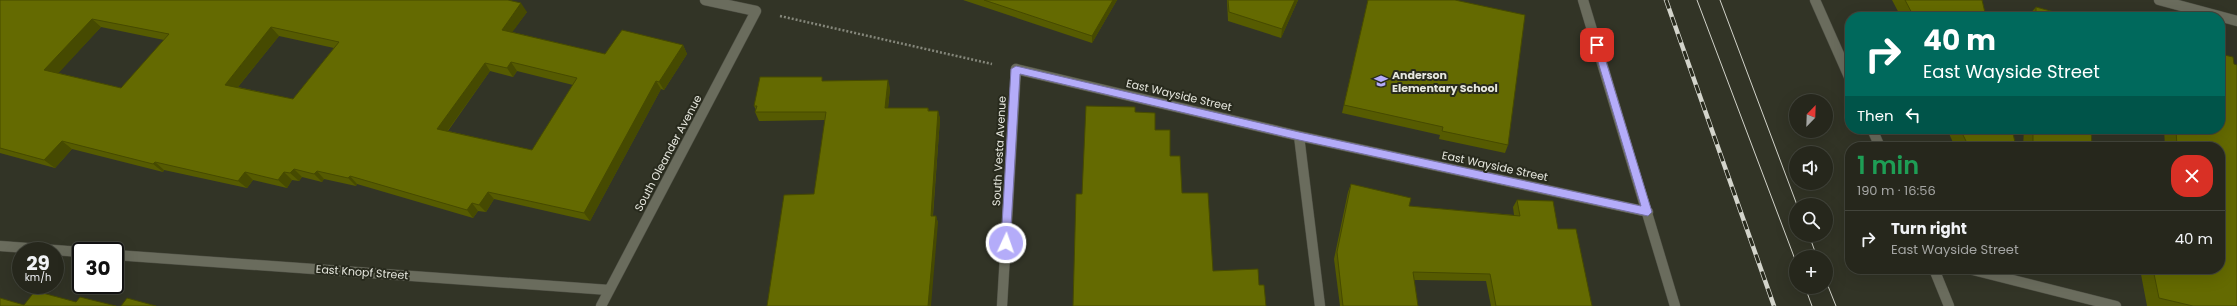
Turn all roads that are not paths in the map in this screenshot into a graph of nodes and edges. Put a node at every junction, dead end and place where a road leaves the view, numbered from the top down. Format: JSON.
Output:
{"nodes":[{"id":1,"x":705,"y":0,"type":"edge"},
{"id":2,"x":1583,"y":0,"type":"edge"},
{"id":3,"x":1815,"y":0,"type":"edge"},
{"id":4,"x":2159,"y":0,"type":"edge"},
{"id":5,"x":2204,"y":12,"type":"edge"},
{"id":6,"x":2225,"y":18,"type":"edge"},
{"id":7,"x":2237,"y":21,"type":"edge"},
{"id":8,"x":1845,"y":68,"type":"edge"},
{"id":9,"x":1016,"y":69,"type":"joint"},
{"id":10,"x":1299,"y":136,"type":"junction"},
{"id":11,"x":1648,"y":212,"type":"junction"},
{"id":12,"x":0,"y":246,"type":"edge"},
{"id":13,"x":72,"y":251,"type":"edge"},
{"id":14,"x":124,"y":256,"type":"edge"},
{"id":15,"x":1936,"y":274,"type":"edge"},
{"id":16,"x":1989,"y":274,"type":"edge"},
{"id":17,"x":609,"y":290,"type":"junction"},
{"id":18,"x":601,"y":306,"type":"edge"},
{"id":19,"x":1002,"y":306,"type":"edge"},
{"id":20,"x":1320,"y":306,"type":"edge"},
{"id":21,"x":1675,"y":306,"type":"edge"},
{"id":22,"x":1949,"y":306,"type":"edge"},
{"id":23,"x":2116,"y":306,"type":"edge"}],
"edges":[{"from":1,"to":17,"type":"street","name":"South Oleander Avenue"},
{"from":2,"to":11,"type":"street"},
{"from":3,"to":8,"type":"street"},
{"from":4,"to":5,"type":"street"},
{"from":6,"to":7,"type":"street"},
{"from":9,"to":10,"type":"street","name":"East Wayside Street"},
{"from":9,"to":19,"type":"street","name":"South Vesta Avenue"},
{"from":10,"to":11,"type":"street","name":"East Wayside Street"},
{"from":10,"to":20,"type":"street"},
{"from":11,"to":21,"type":"street"},
{"from":12,"to":13,"type":"street"},
{"from":14,"to":17,"type":"street","name":"East Knopf Street"},
{"from":15,"to":22,"type":"street"},
{"from":16,"to":23,"type":"street"},
{"from":17,"to":18,"type":"street","name":"South Oleander Avenue"}]}
